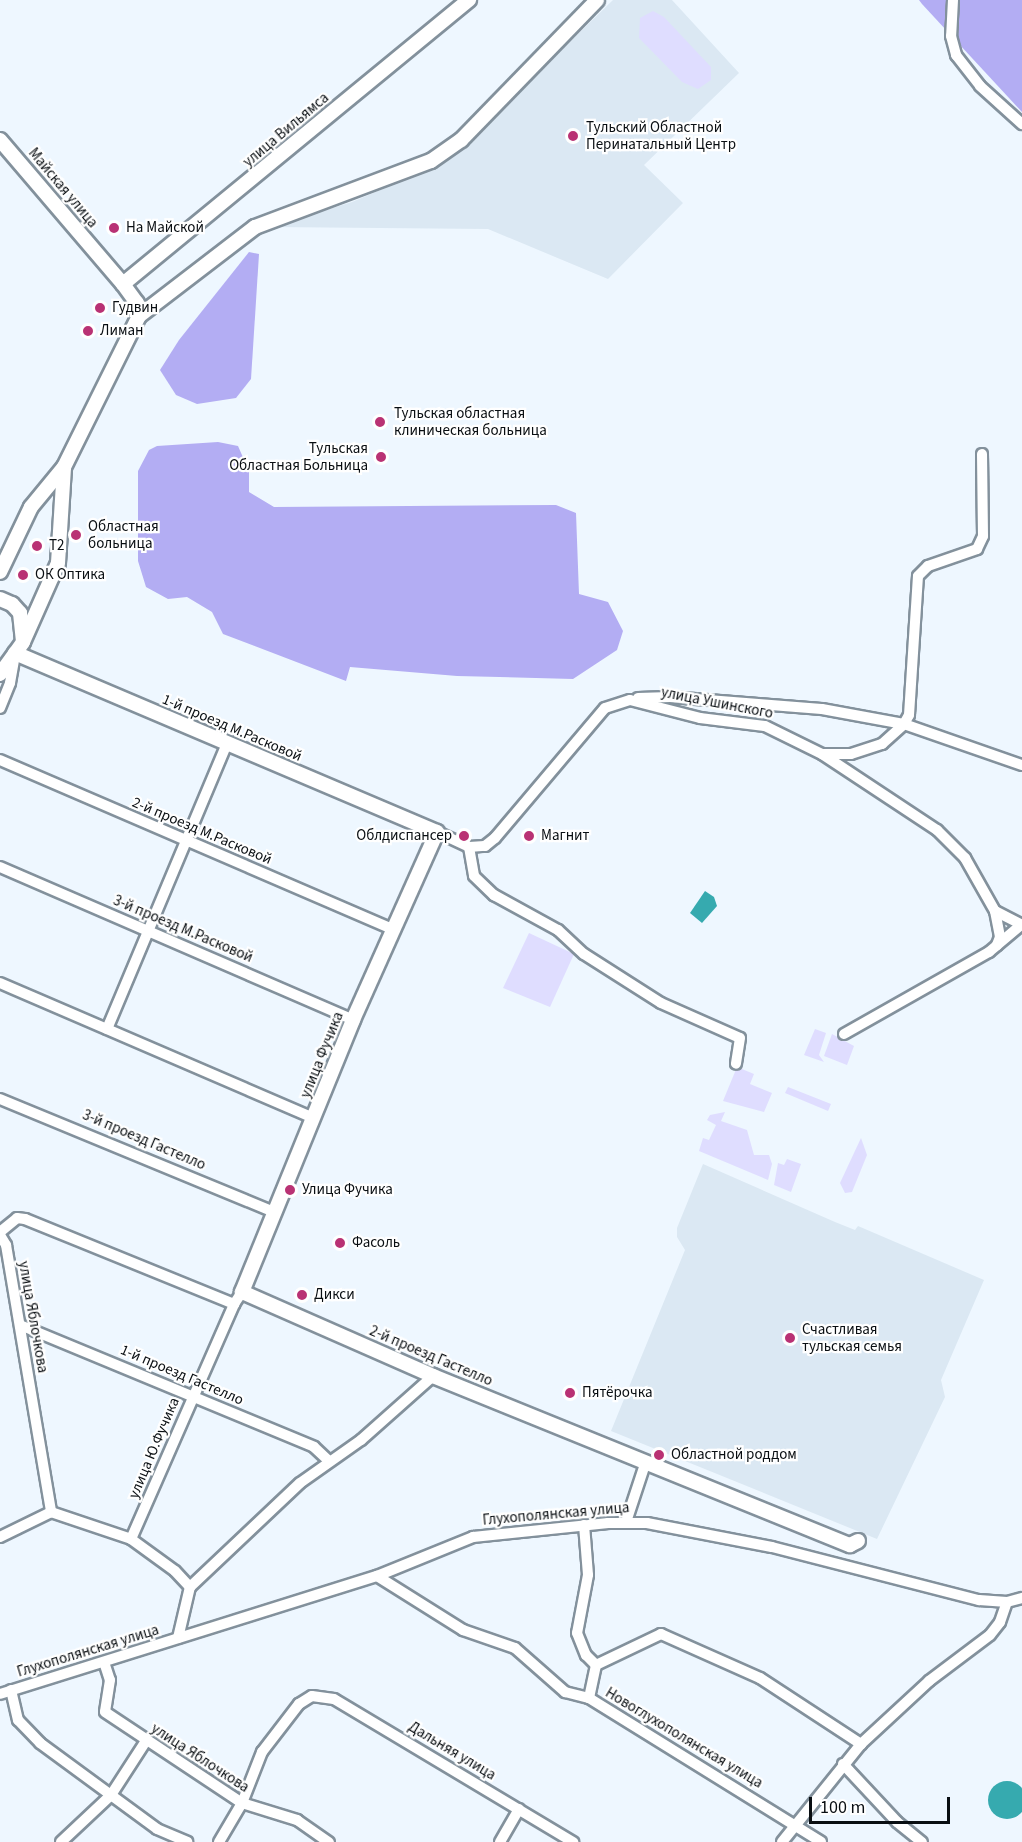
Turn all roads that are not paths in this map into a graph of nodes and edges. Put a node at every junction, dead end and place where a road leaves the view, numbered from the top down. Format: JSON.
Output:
{"nodes":[{"id":1,"x":469,"y":0,"type":"edge"},
{"id":2,"x":597,"y":0,"type":"edge"},
{"id":3,"x":953,"y":0,"type":"edge"},
{"id":4,"x":1022,"y":123,"type":"edge"},
{"id":5,"x":0,"y":140,"type":"edge"},
{"id":6,"x":123,"y":284,"type":"junction"},
{"id":7,"x":139,"y":316,"type":"junction"},
{"id":8,"x":982,"y":454,"type":"dead end"},
{"id":9,"x":64,"y":467,"type":"junction"},
{"id":10,"x":45,"y":493,"type":"junction"},
{"id":11,"x":63,"y":513,"type":"junction"},
{"id":12,"x":0,"y":572,"type":"edge"},
{"id":13,"x":0,"y":599,"type":"edge"},
{"id":14,"x":19,"y":648,"type":"junction"},
{"id":15,"x":0,"y":674,"type":"edge"},
{"id":16,"x":630,"y":700,"type":"junction"},
{"id":17,"x":0,"y":708,"type":"edge"},
{"id":18,"x":904,"y":724,"type":"junction"},
{"id":19,"x":227,"y":744,"type":"junction"},
{"id":20,"x":822,"y":754,"type":"junction"},
{"id":21,"x":0,"y":760,"type":"edge"},
{"id":22,"x":1022,"y":765,"type":"edge"},
{"id":23,"x":436,"y":832,"type":"junction"},
{"id":24,"x":186,"y":840,"type":"junction"},
{"id":25,"x":470,"y":847,"type":"junction"},
{"id":26,"x":0,"y":867,"type":"edge"},
{"id":27,"x":995,"y":911,"type":"junction"},
{"id":28,"x":1022,"y":925,"type":"edge"},
{"id":29,"x":393,"y":929,"type":"junction"},
{"id":30,"x":147,"y":930,"type":"junction"},
{"id":31,"x":997,"y":946,"type":"junction"},
{"id":32,"x":0,"y":983,"type":"edge"},
{"id":33,"x":353,"y":1020,"type":"junction"},
{"id":34,"x":107,"y":1029,"type":"junction"},
{"id":35,"x":844,"y":1034,"type":"dead end"},
{"id":36,"x":736,"y":1064,"type":"dead end"},
{"id":37,"x":0,"y":1099,"type":"edge"},
{"id":38,"x":313,"y":1118,"type":"junction"},
{"id":39,"x":274,"y":1212,"type":"junction"},
{"id":40,"x":0,"y":1233,"type":"edge"},
{"id":41,"x":238,"y":1298,"type":"junction"},
{"id":42,"x":20,"y":1325,"type":"junction"},
{"id":43,"x":433,"y":1376,"type":"junction"},
{"id":44,"x":193,"y":1395,"type":"junction"},
{"id":45,"x":329,"y":1461,"type":"junction"},
{"id":46,"x":646,"y":1461,"type":"junction"},
{"id":47,"x":51,"y":1512,"type":"junction"},
{"id":48,"x":626,"y":1522,"type":"junction"},
{"id":49,"x":584,"y":1525,"type":"junction"},
{"id":50,"x":0,"y":1537,"type":"edge"},
{"id":51,"x":131,"y":1539,"type":"junction"},
{"id":52,"x":858,"y":1540,"type":"dead end"},
{"id":53,"x":377,"y":1576,"type":"junction"},
{"id":54,"x":189,"y":1587,"type":"junction"},
{"id":55,"x":1022,"y":1598,"type":"edge"},
{"id":56,"x":1007,"y":1602,"type":"junction"},
{"id":57,"x":178,"y":1638,"type":"junction"},
{"id":58,"x":104,"y":1662,"type":"junction"},
{"id":59,"x":596,"y":1665,"type":"junction"},
{"id":60,"x":5,"y":1692,"type":"edge"},
{"id":61,"x":589,"y":1698,"type":"junction"},
{"id":62,"x":146,"y":1741,"type":"junction"},
{"id":63,"x":861,"y":1744,"type":"junction"},
{"id":64,"x":843,"y":1764,"type":"junction"},
{"id":65,"x":111,"y":1795,"type":"junction"},
{"id":66,"x":242,"y":1803,"type":"junction"},
{"id":67,"x":519,"y":1809,"type":"junction"},
{"id":68,"x":796,"y":1823,"type":"junction"},
{"id":69,"x":61,"y":1842,"type":"edge"},
{"id":70,"x":186,"y":1842,"type":"edge"},
{"id":71,"x":219,"y":1842,"type":"edge"},
{"id":72,"x":329,"y":1842,"type":"edge"},
{"id":73,"x":500,"y":1842,"type":"edge"},
{"id":74,"x":573,"y":1842,"type":"edge"},
{"id":75,"x":782,"y":1842,"type":"edge"},
{"id":76,"x":821,"y":1842,"type":"edge"},
{"id":77,"x":922,"y":1842,"type":"edge"}],
"edges":[{"from":1,"to":6,"type":"street","name":"улица Вильямса"},
{"from":2,"to":7,"type":"street"},
{"from":3,"to":4,"type":"street"},
{"from":5,"to":6,"type":"street","name":"Майская улица"},
{"from":6,"to":7,"type":"street","name":"Майская улица"},
{"from":7,"to":9,"type":"street"},
{"from":8,"to":18,"type":"street"},
{"from":9,"to":10,"type":"street"},
{"from":9,"to":11,"type":"street"},
{"from":10,"to":11,"type":"street"},
{"from":10,"to":12,"type":"street"},
{"from":11,"to":14,"type":"street"},
{"from":13,"to":14,"type":"street"},
{"from":14,"to":15,"type":"street"},
{"from":14,"to":17,"type":"street"},
{"from":14,"to":19,"type":"street","name":"1-й проезд М.Расковой"},
{"from":16,"to":18,"type":"street"},
{"from":16,"to":20,"type":"street","name":"улица Ушинского"},
{"from":16,"to":25,"type":"street"},
{"from":18,"to":20,"type":"street"},
{"from":18,"to":22,"type":"street"},
{"from":19,"to":23,"type":"street","name":"1-й проезд М.Расковой"},
{"from":19,"to":24,"type":"street"},
{"from":20,"to":27,"type":"street","name":"улица Ушинского"},
{"from":21,"to":24,"type":"street","name":"2-й проезд М.Расковой"},
{"from":23,"to":25,"type":"street"},
{"from":23,"to":29,"type":"street","name":"улица Фучика"},
{"from":24,"to":29,"type":"street","name":"2-й проезд М.Расковой"},
{"from":24,"to":30,"type":"street"},
{"from":25,"to":36,"type":"street"},
{"from":26,"to":30,"type":"street","name":"3-й проезд М.Расковой"},
{"from":27,"to":28,"type":"street"},
{"from":27,"to":31,"type":"street"},
{"from":28,"to":31,"type":"street"},
{"from":29,"to":33,"type":"street","name":"улица Фучика"},
{"from":30,"to":33,"type":"street","name":"3-й проезд М.Расковой"},
{"from":30,"to":34,"type":"street"},
{"from":31,"to":35,"type":"street"},
{"from":32,"to":34,"type":"street"},
{"from":33,"to":38,"type":"street","name":"улица Фучика"},
{"from":34,"to":38,"type":"street"},
{"from":37,"to":39,"type":"street","name":"3-й проезд Гастелло"},
{"from":38,"to":39,"type":"street","name":"улица Фучика"},
{"from":39,"to":41,"type":"street","name":"улица Фучика"},
{"from":40,"to":41,"type":"street","name":"2-й проезд Гастелло"},
{"from":40,"to":42,"type":"street","name":"улица Яблочкова"},
{"from":41,"to":43,"type":"street","name":"2-й проезд Гастелло"},
{"from":41,"to":44,"type":"street","name":"улица Ю.Фучика"},
{"from":42,"to":44,"type":"street","name":"1-й проезд Гастелло"},
{"from":42,"to":47,"type":"street","name":"улица Яблочкова"},
{"from":43,"to":45,"type":"street"},
{"from":43,"to":46,"type":"street","name":"2-й проезд Гастелло"},
{"from":44,"to":45,"type":"street","name":"1-й проезд Гастелло"},
{"from":44,"to":51,"type":"street","name":"улица Ю.Фучика"},
{"from":45,"to":54,"type":"street"},
{"from":46,"to":48,"type":"street"},
{"from":46,"to":52,"type":"street","name":"2-й проезд Гастелло"},
{"from":47,"to":50,"type":"street"},
{"from":47,"to":51,"type":"street"},
{"from":48,"to":49,"type":"street","name":"Глухополянская улица"},
{"from":48,"to":56,"type":"street","name":"Глухополянская улица"},
{"from":49,"to":53,"type":"street","name":"Глухополянская улица"},
{"from":49,"to":59,"type":"street"},
{"from":51,"to":54,"type":"street"},
{"from":53,"to":57,"type":"street","name":"Глухополянская улица"},
{"from":53,"to":61,"type":"street","name":"Новоглухополянская улица"},
{"from":54,"to":57,"type":"street"},
{"from":55,"to":56,"type":"street","name":"Глухополянская улица"},
{"from":56,"to":63,"type":"street"},
{"from":57,"to":58,"type":"street","name":"Глухополянская улица"},
{"from":58,"to":60,"type":"street","name":"Глухополянская улица"},
{"from":58,"to":62,"type":"street","name":"улица Яблочкова"},
{"from":59,"to":61,"type":"street"},
{"from":59,"to":63,"type":"street"},
{"from":60,"to":65,"type":"street"},
{"from":61,"to":68,"type":"street","name":"Новоглухополянская улица"},
{"from":62,"to":65,"type":"street"},
{"from":62,"to":66,"type":"street","name":"улица Яблочкова"},
{"from":63,"to":64,"type":"street"},
{"from":64,"to":68,"type":"street"},
{"from":64,"to":77,"type":"street"},
{"from":65,"to":69,"type":"street"},
{"from":65,"to":70,"type":"street"},
{"from":66,"to":67,"type":"street","name":"Дальняя улица"},
{"from":66,"to":71,"type":"street"},
{"from":66,"to":72,"type":"street","name":"улица Яблочкова"},
{"from":67,"to":73,"type":"street"},
{"from":67,"to":74,"type":"street","name":"Дальняя улица"},
{"from":68,"to":75,"type":"street"},
{"from":68,"to":76,"type":"street","name":"Новоглухополянская улица"}]}
